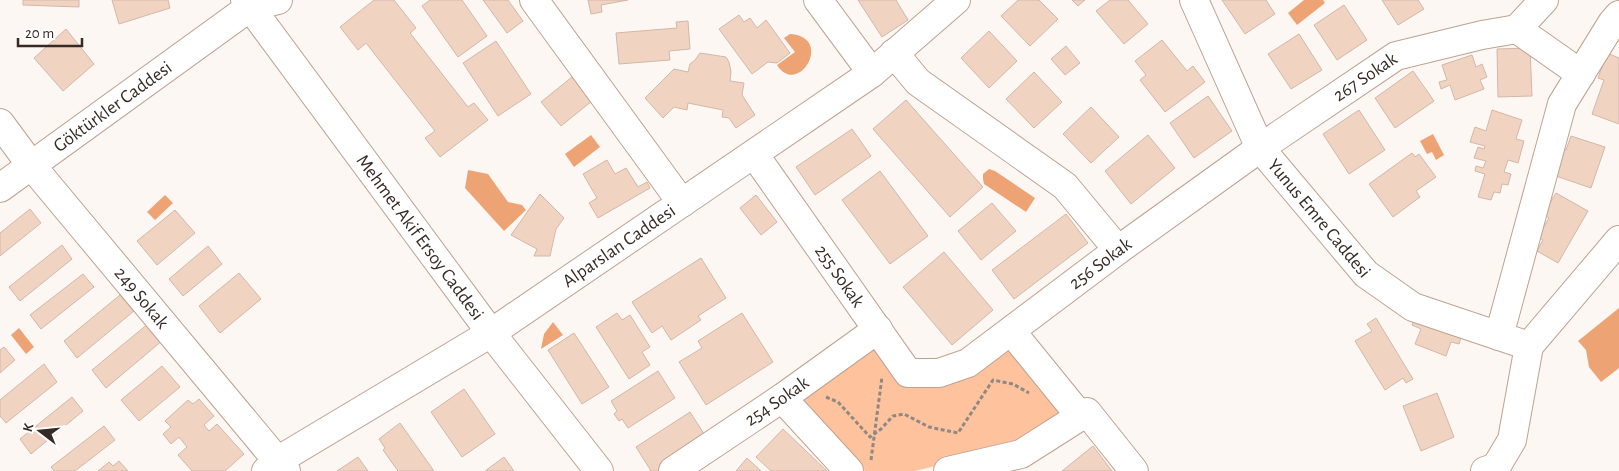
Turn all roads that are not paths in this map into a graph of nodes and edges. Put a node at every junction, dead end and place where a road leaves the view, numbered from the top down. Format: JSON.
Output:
{"nodes":[{"id":1,"x":278,"y":0,"type":"edge"},
{"id":2,"x":534,"y":0,"type":"edge"},
{"id":3,"x":818,"y":0,"type":"edge"},
{"id":4,"x":956,"y":0,"type":"edge"},
{"id":5,"x":1194,"y":0,"type":"edge"},
{"id":6,"x":1544,"y":0,"type":"edge"},
{"id":7,"x":248,"y":4,"type":"edge"},
{"id":8,"x":1619,"y":15,"type":"edge"},
{"id":9,"x":1517,"y":29,"type":"junction"},
{"id":10,"x":894,"y":53,"type":"junction"},
{"id":11,"x":872,"y":74,"type":"junction"},
{"id":12,"x":1581,"y":74,"type":"junction"},
{"id":13,"x":0,"y":123,"type":"edge"},
{"id":14,"x":1260,"y":148,"type":"junction"},
{"id":15,"x":754,"y":154,"type":"junction"},
{"id":16,"x":31,"y":165,"type":"junction"},
{"id":17,"x":0,"y":188,"type":"edge"},
{"id":18,"x":682,"y":203,"type":"junction"},
{"id":19,"x":1619,"y":240,"type":"edge"},
{"id":20,"x":1118,"y":250,"type":"junction"},
{"id":21,"x":1010,"y":331,"type":"junction"},
{"id":22,"x":491,"y":333,"type":"junction"},
{"id":23,"x":882,"y":335,"type":"junction"},
{"id":24,"x":1499,"y":336,"type":"junction"},
{"id":25,"x":1529,"y":346,"type":"junction"},
{"id":26,"x":939,"y":373,"type":"joint"},
{"id":27,"x":782,"y":398,"type":"junction"},
{"id":28,"x":1072,"y":407,"type":"junction"},
{"id":29,"x":860,"y":466,"type":"edge"},
{"id":30,"x":276,"y":468,"type":"edge"},
{"id":31,"x":1494,"y":470,"type":"edge"},
{"id":32,"x":599,"y":471,"type":"edge"},
{"id":33,"x":673,"y":471,"type":"edge"},
{"id":34,"x":948,"y":471,"type":"edge"},
{"id":35,"x":1134,"y":471,"type":"edge"}],
"edges":[{"from":1,"to":7,"type":"street","name":"Göktürkler Caddesi"},
{"from":2,"to":18,"type":"street"},
{"from":3,"to":11,"type":"street"},
{"from":4,"to":10,"type":"street","name":"Alparslan Caddesi"},
{"from":5,"to":14,"type":"street","name":"Yunus Emre Caddesi"},
{"from":6,"to":9,"type":"street"},
{"from":7,"to":16,"type":"street","name":"Göktürkler Caddesi"},
{"from":7,"to":22,"type":"street","name":"Mehmet Akif Ersoy Caddesi"},
{"from":8,"to":12,"type":"street"},
{"from":9,"to":12,"type":"street"},
{"from":9,"to":14,"type":"street","name":"267 Sokak"},
{"from":10,"to":11,"type":"street","name":"Alparslan Caddesi"},
{"from":10,"to":20,"type":"street"},
{"from":11,"to":15,"type":"street","name":"Alparslan Caddesi"},
{"from":12,"to":24,"type":"street"},
{"from":13,"to":16,"type":"street","name":"249 Sokak"},
{"from":14,"to":20,"type":"street","name":"256 Sokak"},
{"from":14,"to":24,"type":"street","name":"Yunus Emre Caddesi"},
{"from":15,"to":18,"type":"street","name":"Alparslan Caddesi"},
{"from":15,"to":23,"type":"street","name":"255 Sokak"},
{"from":16,"to":17,"type":"street","name":"Göktürkler Caddesi"},
{"from":16,"to":30,"type":"street","name":"249 Sokak"},
{"from":18,"to":22,"type":"street","name":"Alparslan Caddesi"},
{"from":19,"to":25,"type":"street"},
{"from":20,"to":21,"type":"street","name":"256 Sokak"},
{"from":21,"to":26,"type":"street","name":"256 Sokak"},
{"from":21,"to":28,"type":"street"},
{"from":22,"to":30,"type":"street","name":"Alparslan Caddesi"},
{"from":22,"to":32,"type":"street","name":"Mehmet Akif Ersoy Caddesi"},
{"from":23,"to":26,"type":"street","name":"255 Sokak"},
{"from":23,"to":27,"type":"street","name":"254 Sokak"},
{"from":24,"to":25,"type":"street","name":"Yunus Emre Caddesi"},
{"from":25,"to":31,"type":"street"},
{"from":27,"to":29,"type":"street"},
{"from":27,"to":33,"type":"street","name":"254 Sokak"},
{"from":28,"to":34,"type":"street"},
{"from":28,"to":35,"type":"street"}]}
